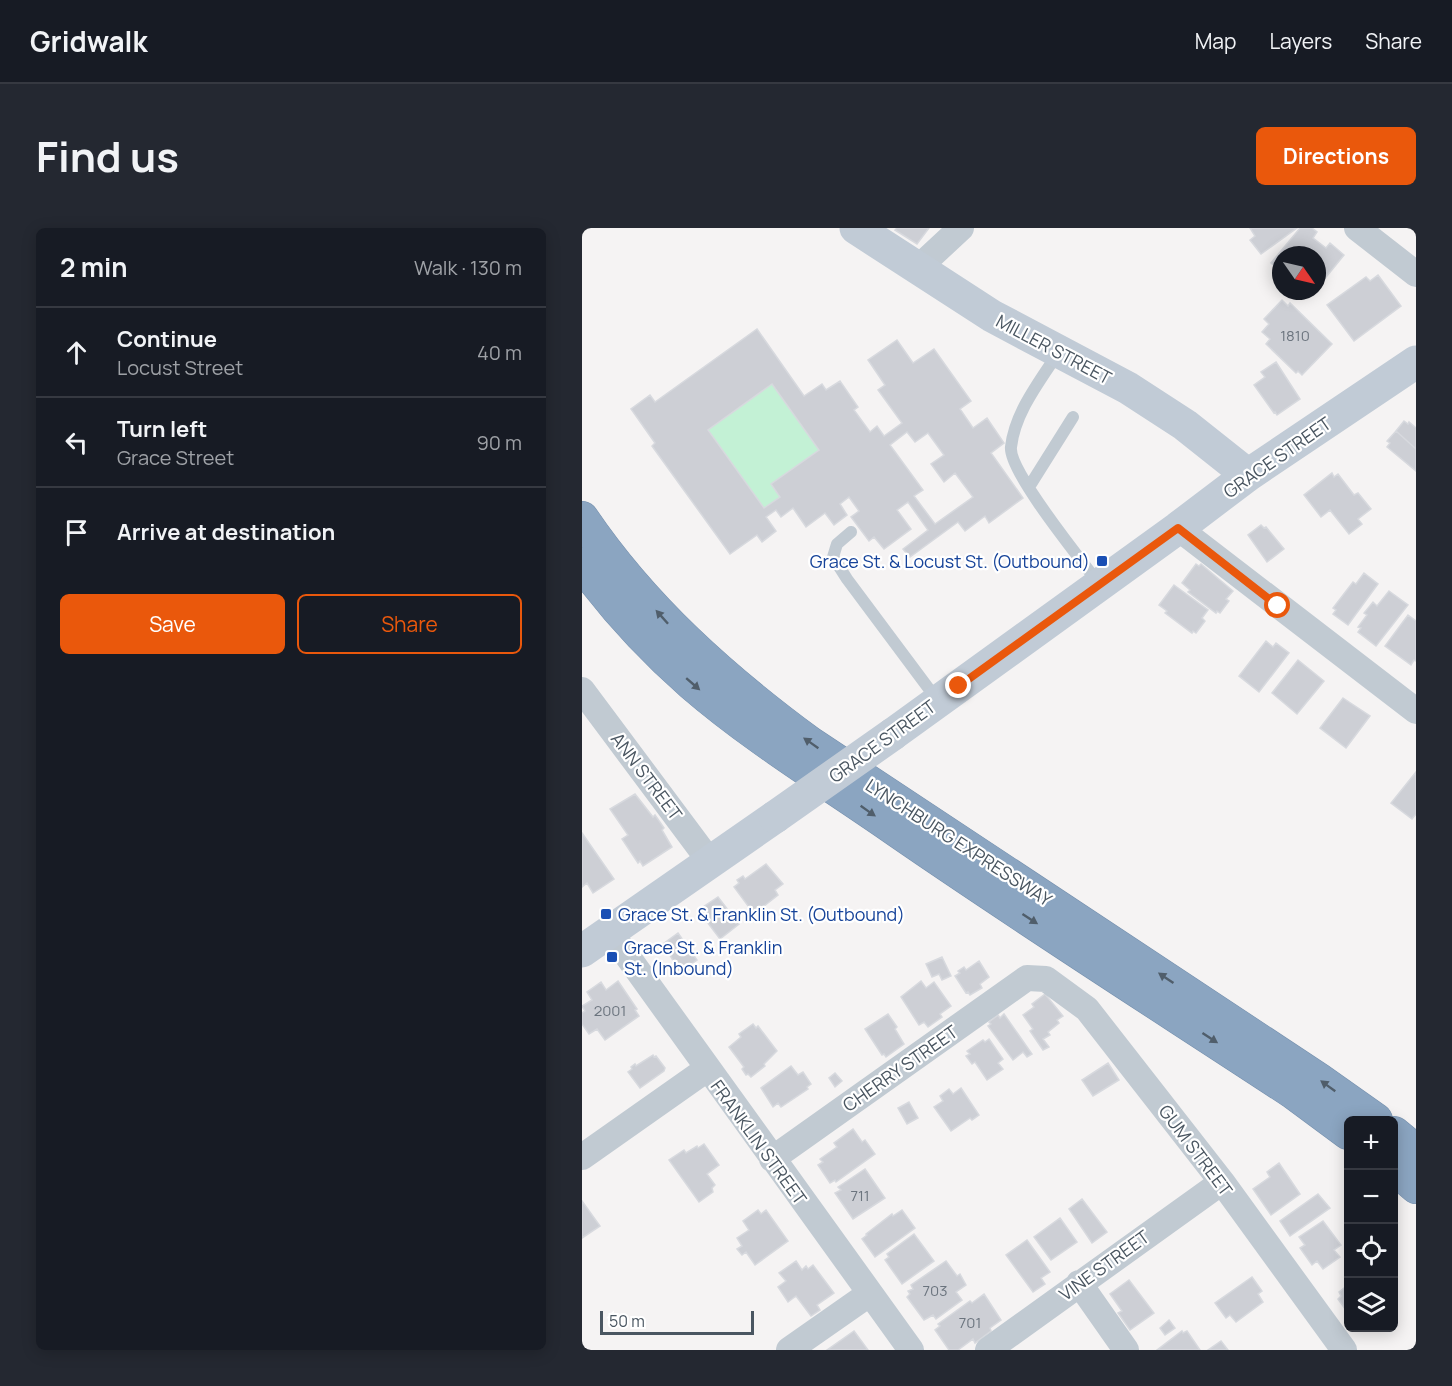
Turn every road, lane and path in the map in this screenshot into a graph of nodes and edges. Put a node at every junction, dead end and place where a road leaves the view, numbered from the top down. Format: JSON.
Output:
{"nodes":[{"id":1,"x":856,"y":228,"type":"edge"},
{"id":2,"x":961,"y":228,"type":"edge"},
{"id":3,"x":1357,"y":228,"type":"edge"},
{"id":4,"x":918,"y":268,"type":"junction"},
{"id":5,"x":1416,"y":274,"type":"edge"},
{"id":6,"x":1058,"y":353,"type":"junction"},
{"id":7,"x":1416,"y":362,"type":"edge"},
{"id":8,"x":1073,"y":417,"type":"dead end"},
{"id":9,"x":1248,"y":475,"type":"junction"},
{"id":10,"x":1029,"y":488,"type":"junction"},
{"id":11,"x":582,"y":518,"type":"edge"},
{"id":12,"x":1178,"y":528,"type":"junction"},
{"id":13,"x":851,"y":532,"type":"dead end"},
{"id":14,"x":582,"y":564,"type":"edge"},
{"id":15,"x":1100,"y":585,"type":"junction"},
{"id":16,"x":582,"y":690,"type":"edge"},
{"id":17,"x":938,"y":701,"type":"junction"},
{"id":18,"x":1416,"y":711,"type":"edge"},
{"id":19,"x":711,"y":863,"type":"junction"},
{"id":20,"x":610,"y":932,"type":"junction"},
{"id":21,"x":582,"y":951,"type":"edge"},
{"id":22,"x":1027,"y":978,"type":"joint"},
{"id":23,"x":707,"y":1069,"type":"junction"},
{"id":24,"x":1370,"y":1116,"type":"edge"},
{"id":25,"x":1344,"y":1129,"type":"edge"},
{"id":26,"x":1398,"y":1136,"type":"edge"},
{"id":27,"x":1416,"y":1151,"type":"edge"},
{"id":28,"x":582,"y":1157,"type":"edge"},
{"id":29,"x":772,"y":1159,"type":"junction"},
{"id":30,"x":1396,"y":1170,"type":"edge"},
{"id":31,"x":1222,"y":1182,"type":"junction"},
{"id":32,"x":1416,"y":1187,"type":"edge"},
{"id":33,"x":1078,"y":1283,"type":"junction"},
{"id":34,"x":869,"y":1294,"type":"junction"},
{"id":35,"x":789,"y":1350,"type":"edge"},
{"id":36,"x":910,"y":1350,"type":"edge"},
{"id":37,"x":988,"y":1350,"type":"edge"},
{"id":38,"x":1126,"y":1350,"type":"edge"},
{"id":39,"x":1344,"y":1350,"type":"edge"}],
"edges":[{"from":1,"to":4,"type":"main road","name":"MILLER STREET"},
{"from":2,"to":4,"type":"street"},
{"from":3,"to":5,"type":"street"},
{"from":4,"to":6,"type":"main road","name":"MILLER STREET"},
{"from":6,"to":9,"type":"main road","name":"MILLER STREET"},
{"from":6,"to":10,"type":"lane"},
{"from":7,"to":9,"type":"main road","name":"GRACE STREET"},
{"from":8,"to":10,"type":"lane"},
{"from":9,"to":12,"type":"main road","name":"GRACE STREET"},
{"from":10,"to":15,"type":"lane"},
{"from":24,"to":11,"type":"highway","name":"LYNCHBURG EXPRESSWAY","one_way":true},
{"from":12,"to":15,"type":"main road","name":"GRACE STREET"},
{"from":12,"to":18,"type":"street"},
{"from":13,"to":17,"type":"lane"},
{"from":14,"to":25,"type":"highway","name":"LYNCHBURG EXPRESSWAY","one_way":true},
{"from":15,"to":17,"type":"main road","name":"GRACE STREET"},
{"from":16,"to":19,"type":"street","name":"ANN STREET"},
{"from":17,"to":19,"type":"main road","name":"GRACE STREET","bridge":true},
{"from":19,"to":20,"type":"main road","name":"GRACE STREET"},
{"from":20,"to":21,"type":"main road","name":"GRACE STREET"},
{"from":20,"to":23,"type":"street","name":"FRANKLIN STREET"},
{"from":22,"to":29,"type":"street","name":"CHERRY STREET"},
{"from":22,"to":31,"type":"street","name":"GUM STREET"},
{"from":23,"to":28,"type":"street"},
{"from":23,"to":29,"type":"street","name":"FRANKLIN STREET"},
{"from":26,"to":27,"type":"highway"},
{"from":29,"to":34,"type":"street","name":"FRANKLIN STREET"},
{"from":30,"to":32,"type":"highway"},
{"from":31,"to":33,"type":"street","name":"VINE STREET"},
{"from":31,"to":39,"type":"street","name":"GUM STREET"},
{"from":33,"to":37,"type":"street","name":"VINE STREET"},
{"from":33,"to":38,"type":"street"},
{"from":34,"to":35,"type":"street"},
{"from":34,"to":36,"type":"street","name":"FRANKLIN STREET"}]}
